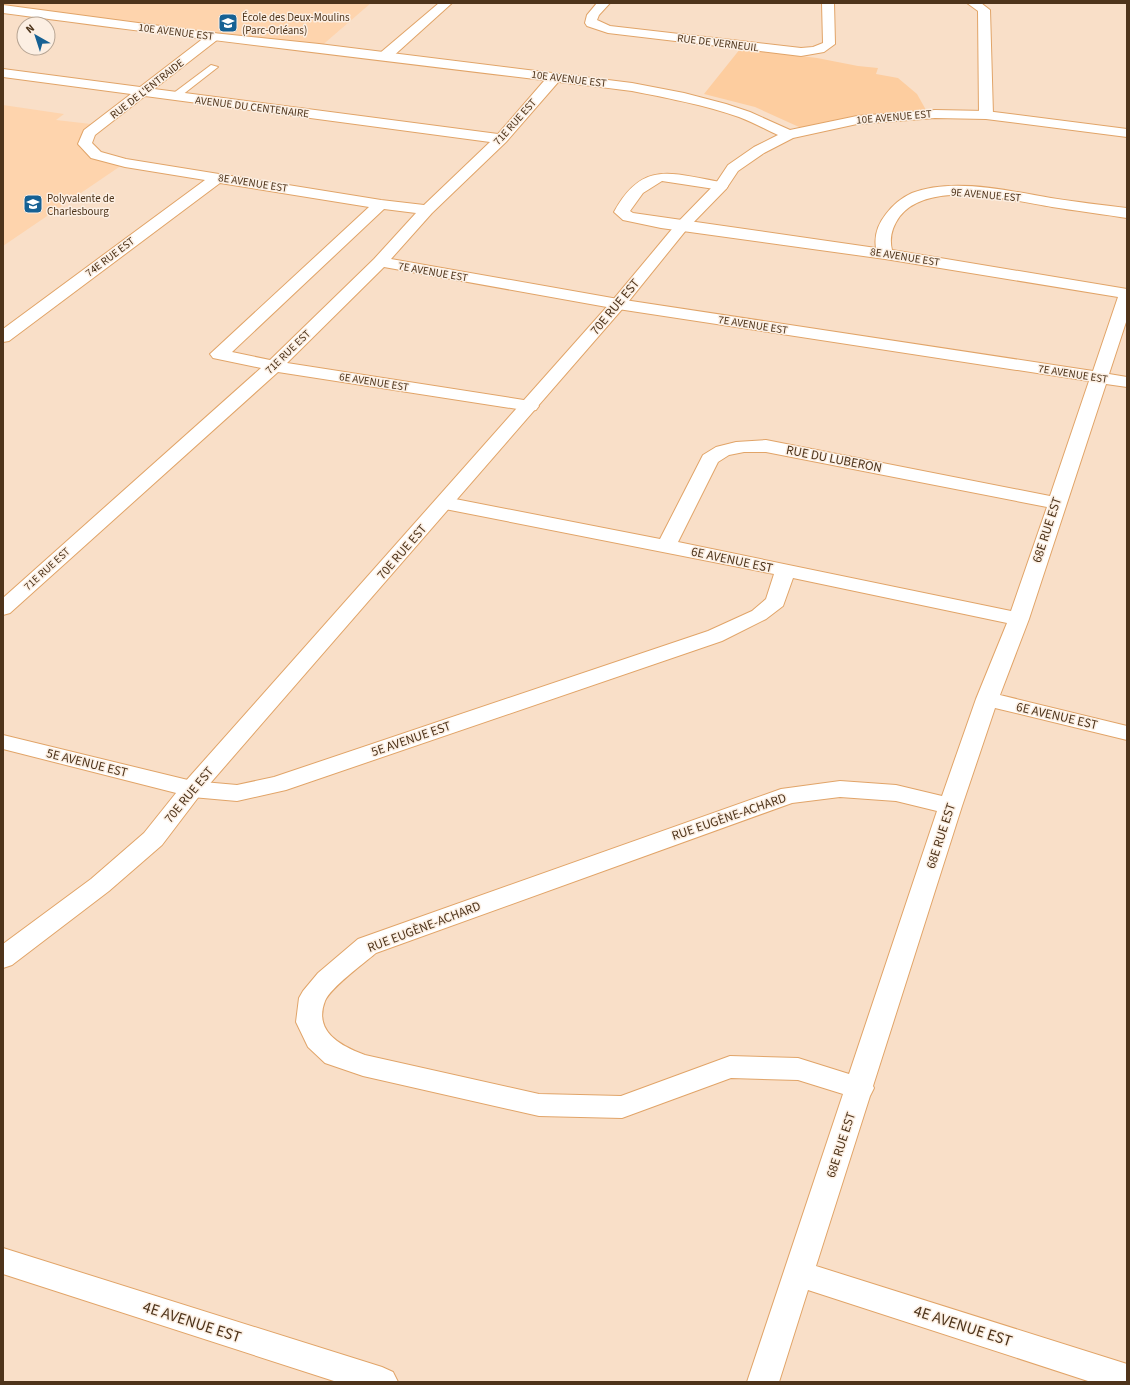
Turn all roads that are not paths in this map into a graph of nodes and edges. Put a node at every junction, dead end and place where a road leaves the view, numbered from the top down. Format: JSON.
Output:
{"nodes":[{"id":1,"x":446,"y":3,"type":"edge"},
{"id":2,"x":604,"y":3,"type":"edge"},
{"id":3,"x":828,"y":3,"type":"edge"},
{"id":4,"x":973,"y":3,"type":"edge"},
{"id":5,"x":3,"y":9,"type":"edge"},
{"id":6,"x":213,"y":37,"type":"junction"},
{"id":7,"x":385,"y":56,"type":"junction"},
{"id":8,"x":214,"y":67,"type":"dead end"},
{"id":9,"x":3,"y":73,"type":"edge"},
{"id":10,"x":555,"y":77,"type":"junction"},
{"id":11,"x":142,"y":92,"type":"junction"},
{"id":12,"x":174,"y":97,"type":"junction"},
{"id":13,"x":986,"y":115,"type":"junction"},
{"id":14,"x":1127,"y":133,"type":"edge"},
{"id":15,"x":789,"y":135,"type":"junction"},
{"id":16,"x":501,"y":139,"type":"junction"},
{"id":17,"x":85,"y":144,"type":"joint"},
{"id":18,"x":218,"y":177,"type":"junction"},
{"id":19,"x":721,"y":186,"type":"junction"},
{"id":20,"x":381,"y":204,"type":"junction"},
{"id":21,"x":427,"y":210,"type":"junction"},
{"id":22,"x":1127,"y":213,"type":"edge"},
{"id":23,"x":682,"y":226,"type":"junction"},
{"id":24,"x":885,"y":254,"type":"junction"},
{"id":25,"x":380,"y":262,"type":"junction"},
{"id":26,"x":1127,"y":294,"type":"edge"},
{"id":27,"x":618,"y":304,"type":"junction"},
{"id":28,"x":3,"y":337,"type":"edge"},
{"id":29,"x":274,"y":366,"type":"junction"},
{"id":30,"x":1098,"y":378,"type":"junction"},
{"id":31,"x":1127,"y":382,"type":"edge"},
{"id":32,"x":530,"y":406,"type":"junction"},
{"id":33,"x":445,"y":503,"type":"junction"},
{"id":34,"x":1056,"y":503,"type":"junction"},
{"id":35,"x":666,"y":546,"type":"junction"},
{"id":36,"x":785,"y":572,"type":"junction"},
{"id":37,"x":3,"y":609,"type":"edge"},
{"id":38,"x":1018,"y":619,"type":"junction"},
{"id":39,"x":987,"y":699,"type":"junction"},
{"id":40,"x":1127,"y":733,"type":"edge"},
{"id":41,"x":3,"y":742,"type":"edge"},
{"id":42,"x":192,"y":789,"type":"junction"},
{"id":43,"x":950,"y":806,"type":"junction"},
{"id":44,"x":3,"y":958,"type":"edge"},
{"id":45,"x":860,"y":1088,"type":"junction"},
{"id":46,"x":3,"y":1261,"type":"edge"},
{"id":47,"x":799,"y":1274,"type":"junction"},
{"id":48,"x":1127,"y":1379,"type":"edge"},
{"id":49,"x":382,"y":1382,"type":"edge"},
{"id":50,"x":763,"y":1382,"type":"edge"}],
"edges":[{"from":1,"to":7,"type":"street"},
{"from":2,"to":3,"type":"street","name":"RUE DE VERNEUIL"},
{"from":4,"to":13,"type":"street"},
{"from":5,"to":6,"type":"street","name":"10E AVENUE EST"},
{"from":6,"to":7,"type":"street","name":"10E AVENUE EST"},
{"from":6,"to":11,"type":"street","name":"RUE DE L'ENTRAIDE"},
{"from":7,"to":10,"type":"street","name":"10E AVENUE EST"},
{"from":8,"to":12,"type":"lane"},
{"from":9,"to":11,"type":"street","name":"AVENUE DU CENTENAIRE"},
{"from":10,"to":15,"type":"street","name":"10E AVENUE EST"},
{"from":10,"to":16,"type":"street","name":"71E RUE EST"},
{"from":11,"to":12,"type":"street","name":"AVENUE DU CENTENAIRE"},
{"from":11,"to":17,"type":"street","name":"RUE DE L'ENTRAIDE"},
{"from":12,"to":16,"type":"street","name":"AVENUE DU CENTENAIRE"},
{"from":13,"to":14,"type":"street","name":"10E AVENUE EST"},
{"from":13,"to":15,"type":"street","name":"10E AVENUE EST"},
{"from":15,"to":19,"type":"street","name":"70E RUE EST"},
{"from":16,"to":21,"type":"street","name":"71E RUE EST"},
{"from":17,"to":18,"type":"street","name":"8E AVENUE EST"},
{"from":18,"to":20,"type":"street","name":"8E AVENUE EST"},
{"from":18,"to":28,"type":"street","name":"74E RUE EST"},
{"from":19,"to":23,"type":"street","name":"70E RUE EST"},
{"from":19,"to":23,"type":"street","name":"8E AVENUE EST"},
{"from":20,"to":21,"type":"street","name":"8E AVENUE EST"},
{"from":20,"to":29,"type":"street","name":"6E AVENUE EST"},
{"from":21,"to":25,"type":"street","name":"71E RUE EST"},
{"from":22,"to":24,"type":"street","name":"9E AVENUE EST"},
{"from":23,"to":24,"type":"street","name":"8E AVENUE EST"},
{"from":23,"to":27,"type":"street","name":"70E RUE EST"},
{"from":24,"to":26,"type":"street","name":"8E AVENUE EST"},
{"from":25,"to":27,"type":"street","name":"7E AVENUE EST"},
{"from":25,"to":29,"type":"street","name":"71E RUE EST"},
{"from":26,"to":30,"type":"street","name":"68E RUE EST"},
{"from":27,"to":30,"type":"street","name":"7E AVENUE EST"},
{"from":27,"to":32,"type":"street","name":"70E RUE EST"},
{"from":29,"to":32,"type":"street","name":"6E AVENUE EST"},
{"from":29,"to":37,"type":"street","name":"71E RUE EST"},
{"from":30,"to":31,"type":"street","name":"7E AVENUE EST"},
{"from":30,"to":34,"type":"street","name":"68E RUE EST"},
{"from":32,"to":33,"type":"street","name":"70E RUE EST"},
{"from":33,"to":35,"type":"street","name":"6E AVENUE EST"},
{"from":33,"to":42,"type":"street","name":"70E RUE EST"},
{"from":34,"to":35,"type":"street","name":"RUE DU LUBERON"},
{"from":34,"to":38,"type":"street","name":"68E RUE EST"},
{"from":35,"to":36,"type":"street","name":"6E AVENUE EST"},
{"from":36,"to":38,"type":"street","name":"6E AVENUE EST"},
{"from":36,"to":42,"type":"street","name":"5E AVENUE EST"},
{"from":38,"to":39,"type":"street","name":"68E RUE EST"},
{"from":39,"to":40,"type":"street","name":"6E AVENUE EST"},
{"from":39,"to":43,"type":"street","name":"68E RUE EST"},
{"from":41,"to":42,"type":"street","name":"5E AVENUE EST"},
{"from":42,"to":44,"type":"street","name":"70E RUE EST"},
{"from":43,"to":45,"type":"street","name":"68E RUE EST"},
{"from":43,"to":45,"type":"street","name":"RUE EUGÈNE-ACHARD"},
{"from":45,"to":47,"type":"street","name":"68E RUE EST"},
{"from":46,"to":49,"type":"street","name":"4E AVENUE EST"},
{"from":47,"to":48,"type":"street","name":"4E AVENUE EST"},
{"from":47,"to":50,"type":"street","name":"68E RUE EST"}]}
